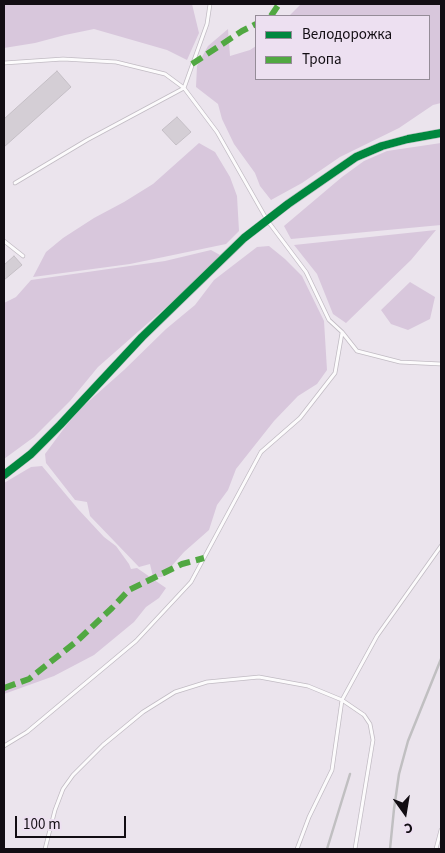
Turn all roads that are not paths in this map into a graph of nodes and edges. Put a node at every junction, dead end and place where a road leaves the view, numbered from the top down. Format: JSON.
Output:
{"nodes":[{"id":1,"x":210,"y":4,"type":"edge"},
{"id":2,"x":4,"y":63,"type":"edge"},
{"id":3,"x":184,"y":88,"type":"junction"},
{"id":4,"x":441,"y":133,"type":"edge"},
{"id":5,"x":15,"y":183,"type":"dead end"},
{"id":6,"x":267,"y":220,"type":"junction"},
{"id":7,"x":4,"y":242,"type":"edge"},
{"id":8,"x":24,"y":256,"type":"dead end"},
{"id":9,"x":342,"y":332,"type":"junction"},
{"id":10,"x":441,"y":364,"type":"edge"},
{"id":11,"x":4,"y":475,"type":"edge"},
{"id":12,"x":441,"y":546,"type":"edge"},
{"id":13,"x":342,"y":700,"type":"junction"},
{"id":14,"x":4,"y":746,"type":"edge"},
{"id":15,"x":441,"y":830,"type":"edge"},
{"id":16,"x":45,"y":849,"type":"edge"},
{"id":17,"x":297,"y":849,"type":"edge"},
{"id":18,"x":355,"y":849,"type":"edge"},
{"id":19,"x":436,"y":849,"type":"edge"}],
"edges":[{"from":1,"to":3,"type":"lane"},
{"from":2,"to":3,"type":"lane"},
{"from":3,"to":5,"type":"lane"},
{"from":3,"to":6,"type":"lane"},
{"from":4,"to":6,"type":"street"},
{"from":6,"to":9,"type":"lane"},
{"from":6,"to":11,"type":"street"},
{"from":7,"to":8,"type":"lane"},
{"from":9,"to":10,"type":"lane"},
{"from":9,"to":14,"type":"lane"},
{"from":12,"to":13,"type":"lane"},
{"from":13,"to":16,"type":"lane"},
{"from":13,"to":17,"type":"lane"},
{"from":13,"to":18,"type":"lane"},
{"from":15,"to":19,"type":"lane"}]}
